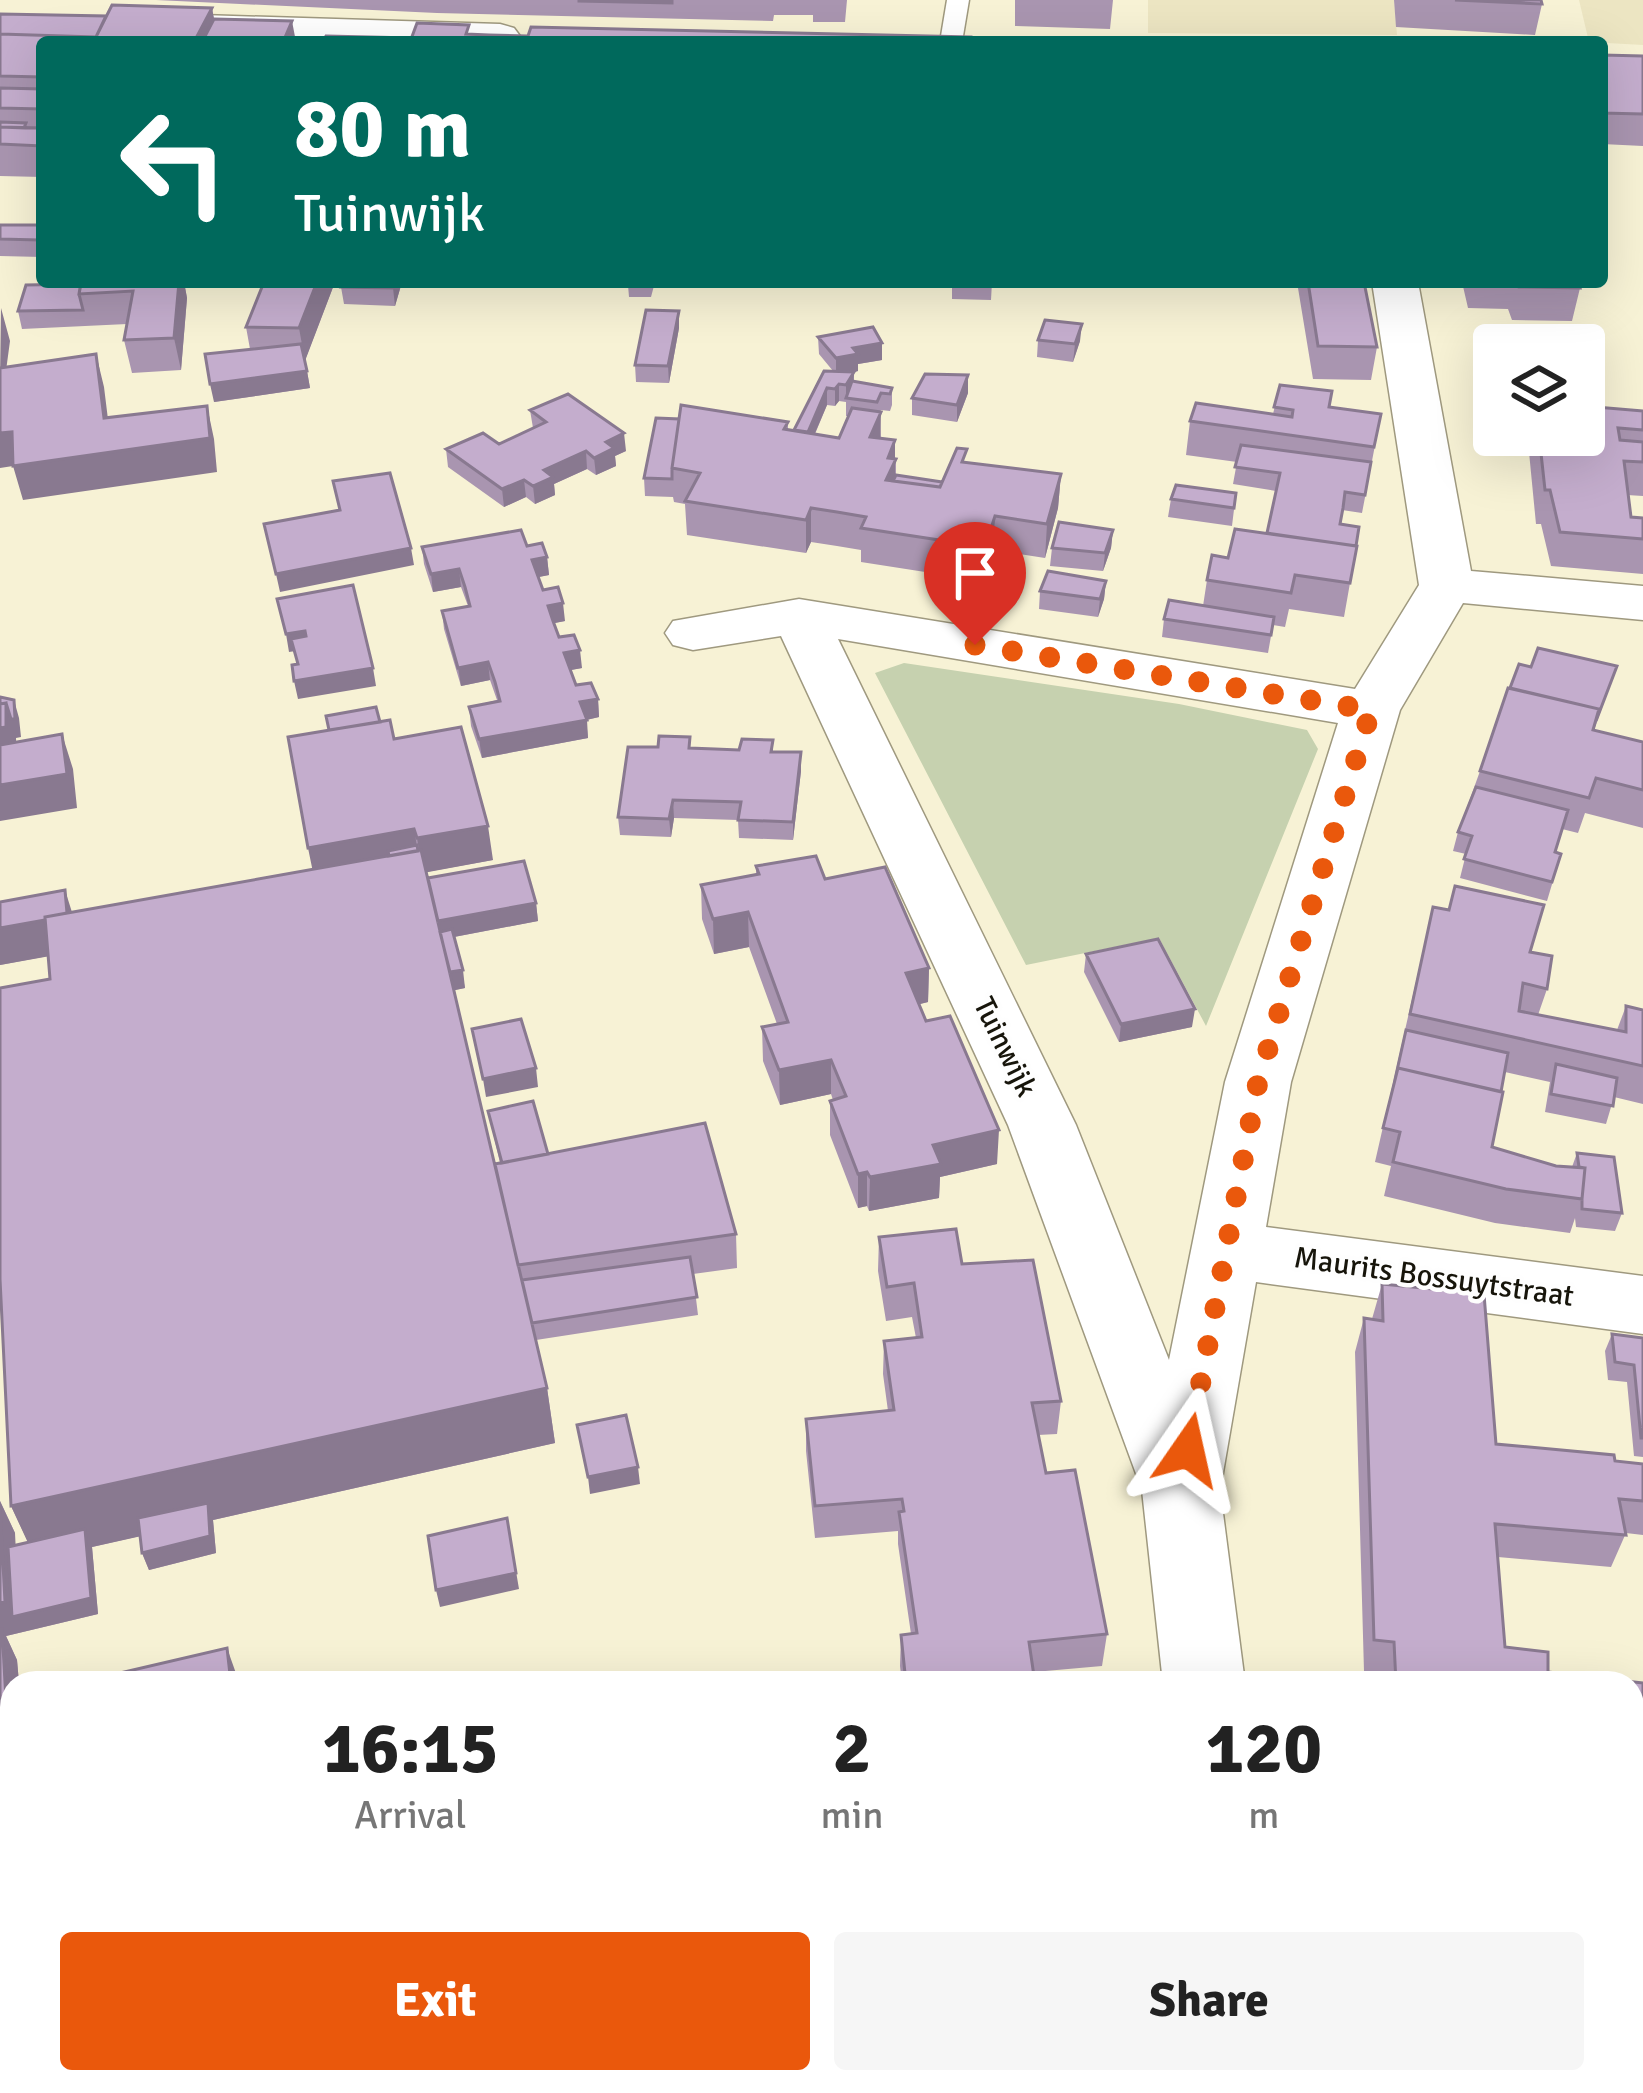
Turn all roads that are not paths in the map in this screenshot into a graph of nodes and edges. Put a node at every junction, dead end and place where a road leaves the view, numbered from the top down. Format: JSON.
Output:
{"nodes":[{"id":1,"x":958,"y":0,"type":"edge"},
{"id":2,"x":170,"y":26,"type":"edge"},
{"id":3,"x":512,"y":36,"type":"edge"},
{"id":4,"x":952,"y":36,"type":"edge"},
{"id":5,"x":1396,"y":288,"type":"edge"},
{"id":6,"x":1446,"y":585,"type":"junction"},
{"id":7,"x":1643,"y":603,"type":"edge"},
{"id":8,"x":799,"y":616,"type":"junction"},
{"id":9,"x":693,"y":633,"type":"dead end"},
{"id":10,"x":1371,"y":710,"type":"junction"},
{"id":11,"x":1226,"y":1250,"type":"junction"},
{"id":12,"x":1643,"y":1305,"type":"edge"},
{"id":13,"x":1181,"y":1490,"type":"junction"},
{"id":14,"x":1203,"y":1671,"type":"edge"}],
"edges":[{"from":1,"to":4,"type":"lane"},
{"from":2,"to":3,"type":"street"},
{"from":5,"to":6,"type":"street"},
{"from":6,"to":7,"type":"street"},
{"from":6,"to":10,"type":"street","name":"Tuinwijk"},
{"from":8,"to":9,"type":"street"},
{"from":8,"to":10,"type":"street"},
{"from":8,"to":13,"type":"street","name":"Tuinwijk"},
{"from":10,"to":11,"type":"street","name":"Tuinwijk"},
{"from":11,"to":12,"type":"street","name":"Maurits Bossuytstraat"},
{"from":11,"to":13,"type":"street","name":"Tuinwijk"},
{"from":13,"to":14,"type":"street","name":"Tuinwijk"}]}
